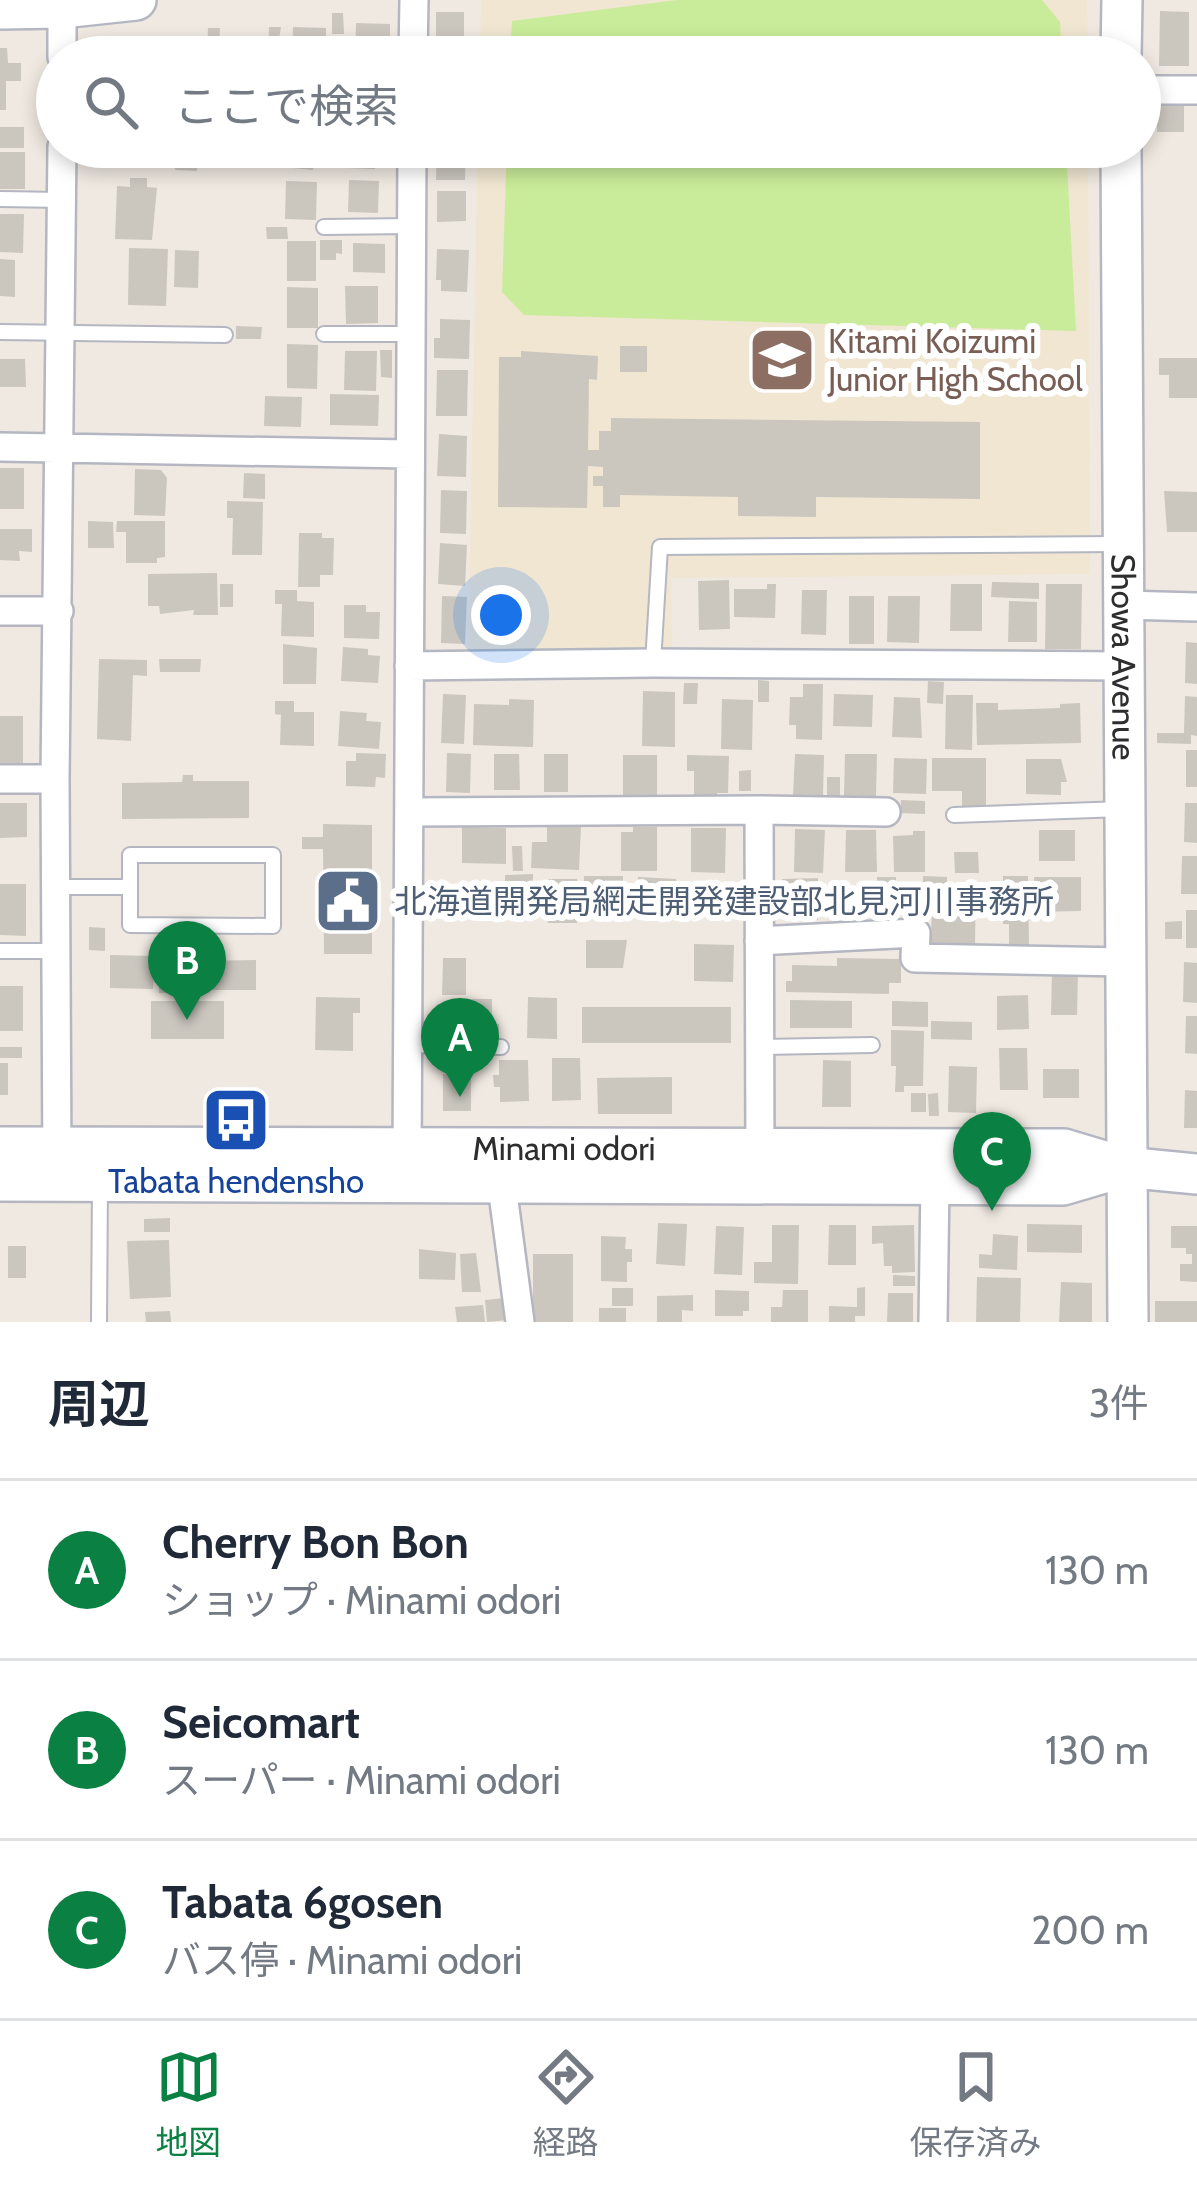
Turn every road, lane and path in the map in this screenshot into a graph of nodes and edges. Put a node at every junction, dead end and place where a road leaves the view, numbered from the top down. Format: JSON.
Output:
{"nodes":[{"id":1,"x":136,"y":0,"type":"edge"},
{"id":2,"x":414,"y":0,"type":"edge"},
{"id":3,"x":1122,"y":0,"type":"edge"},
{"id":4,"x":62,"y":4,"type":"edge"},
{"id":5,"x":0,"y":9,"type":"edge"},
{"id":6,"x":62,"y":36,"type":"edge"},
{"id":7,"x":413,"y":36,"type":"edge"},
{"id":8,"x":1121,"y":36,"type":"edge"},
{"id":9,"x":1161,"y":90,"type":"edge"},
{"id":10,"x":1197,"y":90,"type":"edge"},
{"id":11,"x":62,"y":168,"type":"edge"},
{"id":12,"x":412,"y":168,"type":"edge"},
{"id":13,"x":1121,"y":168,"type":"edge"},
{"id":14,"x":0,"y":199,"type":"edge"},
{"id":15,"x":62,"y":200,"type":"junction"},
{"id":16,"x":411,"y":226,"type":"junction"},
{"id":17,"x":324,"y":227,"type":"dead end"},
{"id":18,"x":0,"y":332,"type":"edge"},
{"id":19,"x":62,"y":332,"type":"junction"},
{"id":20,"x":324,"y":334,"type":"dead end"},
{"id":21,"x":410,"y":334,"type":"junction"},
{"id":22,"x":226,"y":335,"type":"dead end"},
{"id":23,"x":0,"y":447,"type":"edge"},
{"id":24,"x":61,"y":448,"type":"junction"},
{"id":25,"x":408,"y":454,"type":"junction"},
{"id":26,"x":1123,"y":544,"type":"junction"},
{"id":27,"x":1123,"y":605,"type":"junction"},
{"id":28,"x":1197,"y":607,"type":"edge"},
{"id":29,"x":0,"y":611,"type":"edge"},
{"id":30,"x":59,"y":611,"type":"junction"},
{"id":31,"x":653,"y":662,"type":"junction"},
{"id":32,"x":1122,"y":665,"type":"junction"},
{"id":33,"x":410,"y":666,"type":"junction"},
{"id":34,"x":0,"y":779,"type":"edge"},
{"id":35,"x":55,"y":779,"type":"junction"},
{"id":36,"x":1124,"y":809,"type":"junction"},
{"id":37,"x":759,"y":810,"type":"junction"},
{"id":38,"x":409,"y":812,"type":"junction"},
{"id":39,"x":886,"y":812,"type":"dead end"},
{"id":40,"x":954,"y":815,"type":"dead end"},
{"id":41,"x":55,"y":887,"type":"junction"},
{"id":42,"x":130,"y":887,"type":"junction"},
{"id":43,"x":759,"y":941,"type":"junction"},
{"id":44,"x":0,"y":951,"type":"edge"},
{"id":45,"x":56,"y":951,"type":"junction"},
{"id":46,"x":1125,"y":962,"type":"junction"},
{"id":47,"x":407,"y":1045,"type":"junction"},
{"id":48,"x":872,"y":1045,"type":"dead end"},
{"id":49,"x":501,"y":1047,"type":"dead end"},
{"id":50,"x":761,"y":1047,"type":"junction"},
{"id":51,"x":0,"y":1147,"type":"edge"},
{"id":52,"x":56,"y":1164,"type":"junction"},
{"id":53,"x":100,"y":1164,"type":"junction"},
{"id":54,"x":407,"y":1166,"type":"junction"},
{"id":55,"x":499,"y":1166,"type":"junction"},
{"id":56,"x":760,"y":1166,"type":"junction"},
{"id":57,"x":1124,"y":1168,"type":"junction"},
{"id":58,"x":1197,"y":1174,"type":"edge"},
{"id":59,"x":0,"y":1181,"type":"edge"},
{"id":60,"x":935,"y":1183,"type":"junction"},
{"id":61,"x":99,"y":1322,"type":"edge"},
{"id":62,"x":520,"y":1322,"type":"edge"},
{"id":63,"x":933,"y":1322,"type":"edge"},
{"id":64,"x":1128,"y":1322,"type":"edge"}],
"edges":[{"from":1,"to":4,"type":"street"},
{"from":2,"to":7,"type":"street"},
{"from":3,"to":8,"type":"street"},
{"from":4,"to":5,"type":"street"},
{"from":4,"to":6,"type":"street"},
{"from":9,"to":10,"type":"street"},
{"from":11,"to":15,"type":"street"},
{"from":12,"to":16,"type":"street"},
{"from":13,"to":26,"type":"street","name":"Showa Avenue"},
{"from":14,"to":15,"type":"lane"},
{"from":15,"to":19,"type":"street"},
{"from":16,"to":17,"type":"lane"},
{"from":16,"to":21,"type":"street"},
{"from":18,"to":19,"type":"lane"},
{"from":19,"to":22,"type":"lane"},
{"from":19,"to":24,"type":"street"},
{"from":20,"to":21,"type":"lane"},
{"from":21,"to":25,"type":"street"},
{"from":23,"to":24,"type":"street"},
{"from":24,"to":25,"type":"street"},
{"from":24,"to":30,"type":"street"},
{"from":25,"to":33,"type":"street"},
{"from":26,"to":27,"type":"street","name":"Showa Avenue"},
{"from":26,"to":31,"type":"lane"},
{"from":27,"to":28,"type":"street"},
{"from":27,"to":32,"type":"street","name":"Showa Avenue"},
{"from":29,"to":30,"type":"street"},
{"from":30,"to":35,"type":"street"},
{"from":31,"to":32,"type":"street"},
{"from":31,"to":33,"type":"street"},
{"from":32,"to":36,"type":"street","name":"Showa Avenue"},
{"from":33,"to":38,"type":"street"},
{"from":34,"to":35,"type":"street"},
{"from":35,"to":41,"type":"street"},
{"from":36,"to":40,"type":"lane"},
{"from":36,"to":46,"type":"street","name":"Showa Avenue"},
{"from":37,"to":38,"type":"street"},
{"from":37,"to":39,"type":"street"},
{"from":37,"to":43,"type":"street"},
{"from":38,"to":47,"type":"street"},
{"from":41,"to":42,"type":"lane"},
{"from":41,"to":45,"type":"street"},
{"from":42,"to":42,"type":"lane"},
{"from":43,"to":46,"type":"street"},
{"from":43,"to":50,"type":"street"},
{"from":44,"to":45,"type":"lane"},
{"from":45,"to":52,"type":"street"},
{"from":46,"to":57,"type":"street","name":"Showa Avenue"},
{"from":47,"to":49,"type":"lane"},
{"from":47,"to":54,"type":"street"},
{"from":48,"to":50,"type":"lane"},
{"from":50,"to":56,"type":"street"},
{"from":51,"to":52,"type":"street","name":"Minami odori"},
{"from":52,"to":53,"type":"street","name":"Minami odori"},
{"from":52,"to":59,"type":"street","name":"Minami odori"},
{"from":53,"to":54,"type":"street","name":"Minami odori"},
{"from":53,"to":61,"type":"lane"},
{"from":54,"to":55,"type":"street","name":"Minami odori"},
{"from":55,"to":56,"type":"street","name":"Minami odori"},
{"from":55,"to":62,"type":"street"},
{"from":56,"to":57,"type":"street","name":"Minami odori"},
{"from":56,"to":60,"type":"street","name":"Minami odori"},
{"from":57,"to":58,"type":"street","name":"Minami odori"},
{"from":57,"to":60,"type":"street","name":"Minami odori"},
{"from":57,"to":64,"type":"street","name":"Showa Avenue"},
{"from":60,"to":63,"type":"street"}]}
